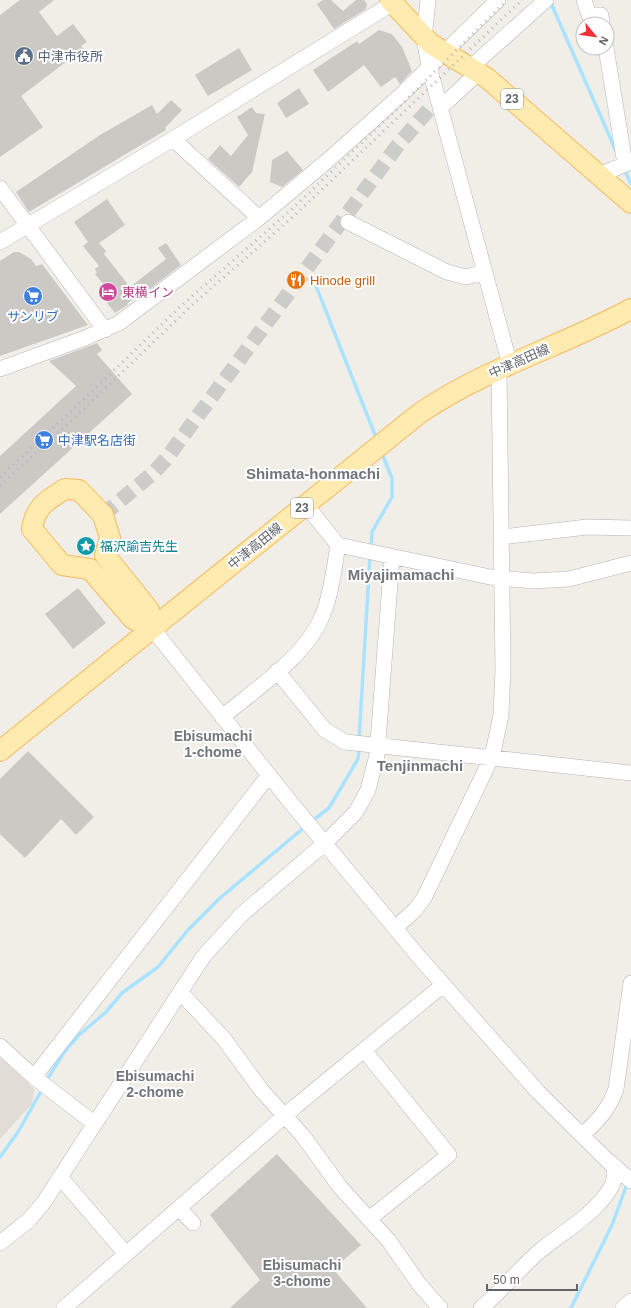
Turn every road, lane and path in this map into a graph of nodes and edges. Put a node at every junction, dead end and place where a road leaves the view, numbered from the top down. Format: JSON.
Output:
{"nodes":[{"id":1,"x":428,"y":0,"type":"edge"},
{"id":2,"x":498,"y":0,"type":"edge"},
{"id":3,"x":546,"y":0,"type":"edge"},
{"id":4,"x":584,"y":0,"type":"edge"},
{"id":5,"x":392,"y":2,"type":"edge"},
{"id":6,"x":601,"y":16,"type":"edge"},
{"id":7,"x":424,"y":38,"type":"junction"},
{"id":8,"x":444,"y":52,"type":"junction"},
{"id":9,"x":608,"y":56,"type":"edge"},
{"id":10,"x":429,"y":66,"type":"junction"},
{"id":11,"x":475,"y":69,"type":"junction"},
{"id":12,"x":440,"y":108,"type":"junction"},
{"id":13,"x":173,"y":139,"type":"junction"},
{"id":14,"x":628,"y":163,"type":"edge"},
{"id":15,"x":599,"y":175,"type":"junction"},
{"id":16,"x":0,"y":188,"type":"edge"},
{"id":17,"x":631,"y":203,"type":"edge"},
{"id":18,"x":259,"y":218,"type":"junction"},
{"id":19,"x":348,"y":222,"type":"dead end"},
{"id":20,"x":28,"y":226,"type":"junction"},
{"id":21,"x":0,"y":242,"type":"edge"},
{"id":22,"x":485,"y":272,"type":"junction"},
{"id":23,"x":631,"y":309,"type":"edge"},
{"id":24,"x":106,"y":330,"type":"junction"},
{"id":25,"x":505,"y":368,"type":"junction"},
{"id":26,"x":0,"y":369,"type":"edge"},
{"id":27,"x":306,"y":504,"type":"junction"},
{"id":28,"x":631,"y":528,"type":"edge"},
{"id":29,"x":501,"y":537,"type":"junction"},
{"id":30,"x":338,"y":545,"type":"junction"},
{"id":31,"x":392,"y":557,"type":"junction"},
{"id":32,"x":631,"y":564,"type":"edge"},
{"id":33,"x":502,"y":579,"type":"junction"},
{"id":34,"x":152,"y":628,"type":"junction"},
{"id":35,"x":277,"y":671,"type":"junction"},
{"id":36,"x":222,"y":717,"type":"junction"},
{"id":37,"x":378,"y":747,"type":"junction"},
{"id":38,"x":0,"y":751,"type":"edge"},
{"id":39,"x":490,"y":759,"type":"junction"},
{"id":40,"x":631,"y":773,"type":"edge"},
{"id":41,"x":269,"y":775,"type":"junction"},
{"id":42,"x":324,"y":844,"type":"junction"},
{"id":43,"x":395,"y":928,"type":"junction"},
{"id":44,"x":631,"y":983,"type":"edge"},
{"id":45,"x":443,"y":985,"type":"junction"},
{"id":46,"x":180,"y":992,"type":"junction"},
{"id":47,"x":0,"y":1046,"type":"edge"},
{"id":48,"x":364,"y":1050,"type":"junction"},
{"id":49,"x":36,"y":1078,"type":"junction"},
{"id":50,"x":285,"y":1116,"type":"junction"},
{"id":51,"x":95,"y":1124,"type":"junction"},
{"id":52,"x":582,"y":1135,"type":"junction"},
{"id":53,"x":608,"y":1160,"type":"junction"},
{"id":54,"x":60,"y":1177,"type":"junction"},
{"id":55,"x":631,"y":1181,"type":"edge"},
{"id":56,"x":179,"y":1208,"type":"junction"},
{"id":57,"x":370,"y":1219,"type":"junction"},
{"id":58,"x":194,"y":1223,"type":"dead end"},
{"id":59,"x":0,"y":1243,"type":"edge"},
{"id":60,"x":126,"y":1254,"type":"junction"},
{"id":61,"x":631,"y":1301,"type":"edge"},
{"id":62,"x":64,"y":1308,"type":"edge"},
{"id":63,"x":440,"y":1308,"type":"edge"},
{"id":64,"x":481,"y":1308,"type":"edge"},
{"id":65,"x":623,"y":1308,"type":"edge"}],
"edges":[{"from":1,"to":7,"type":"street"},
{"from":2,"to":8,"type":"street"},
{"from":3,"to":11,"type":"street"},
{"from":4,"to":6,"type":"street"},
{"from":5,"to":7,"type":"main road","number":"23"},
{"from":5,"to":13,"type":"street"},
{"from":7,"to":8,"type":"main road","number":"23"},
{"from":7,"to":10,"type":"street"},
{"from":8,"to":10,"type":"street"},
{"from":8,"to":11,"type":"main road","number":"23"},
{"from":9,"to":14,"type":"street"},
{"from":10,"to":12,"type":"street"},
{"from":10,"to":18,"type":"street"},
{"from":11,"to":12,"type":"street"},
{"from":11,"to":15,"type":"main road","number":"23"},
{"from":12,"to":22,"type":"street"},
{"from":13,"to":18,"type":"street"},
{"from":13,"to":20,"type":"street"},
{"from":14,"to":15,"type":"street"},
{"from":15,"to":17,"type":"main road","number":"23"},
{"from":16,"to":20,"type":"street"},
{"from":18,"to":24,"type":"street"},
{"from":19,"to":22,"type":"street"},
{"from":20,"to":21,"type":"street"},
{"from":20,"to":24,"type":"street"},
{"from":22,"to":25,"type":"street"},
{"from":23,"to":25,"type":"main road","name":"中津高田線","number":"23"},
{"from":24,"to":26,"type":"street"},
{"from":25,"to":27,"type":"main road","name":"中津高田線","number":"23"},
{"from":25,"to":29,"type":"street"},
{"from":27,"to":30,"type":"street"},
{"from":27,"to":34,"type":"main road","name":"中津高田線","number":"23"},
{"from":28,"to":29,"type":"street"},
{"from":29,"to":33,"type":"street"},
{"from":30,"to":31,"type":"street"},
{"from":30,"to":35,"type":"street"},
{"from":31,"to":33,"type":"street"},
{"from":31,"to":37,"type":"street"},
{"from":32,"to":33,"type":"street"},
{"from":33,"to":39,"type":"street"},
{"from":34,"to":34,"type":"main road"},
{"from":34,"to":36,"type":"street"},
{"from":34,"to":38,"type":"main road","name":"中津高田線","number":"23"},
{"from":35,"to":36,"type":"street"},
{"from":35,"to":37,"type":"street"},
{"from":36,"to":41,"type":"street"},
{"from":37,"to":39,"type":"street"},
{"from":37,"to":42,"type":"street"},
{"from":39,"to":40,"type":"street"},
{"from":39,"to":43,"type":"street"},
{"from":41,"to":42,"type":"street"},
{"from":41,"to":49,"type":"street"},
{"from":42,"to":43,"type":"street"},
{"from":42,"to":46,"type":"street"},
{"from":43,"to":45,"type":"street"},
{"from":44,"to":52,"type":"street"},
{"from":45,"to":48,"type":"street"},
{"from":45,"to":52,"type":"street"},
{"from":46,"to":50,"type":"street"},
{"from":46,"to":51,"type":"street"},
{"from":47,"to":49,"type":"street"},
{"from":48,"to":50,"type":"street"},
{"from":48,"to":57,"type":"street"},
{"from":49,"to":51,"type":"street"},
{"from":50,"to":56,"type":"street"},
{"from":50,"to":57,"type":"street"},
{"from":51,"to":54,"type":"street"},
{"from":52,"to":53,"type":"street"},
{"from":53,"to":55,"type":"street"},
{"from":53,"to":64,"type":"street"},
{"from":54,"to":59,"type":"street"},
{"from":54,"to":60,"type":"street"},
{"from":56,"to":58,"type":"street"},
{"from":56,"to":60,"type":"street"},
{"from":57,"to":63,"type":"street"},
{"from":60,"to":62,"type":"street"},
{"from":61,"to":65,"type":"street"}]}
